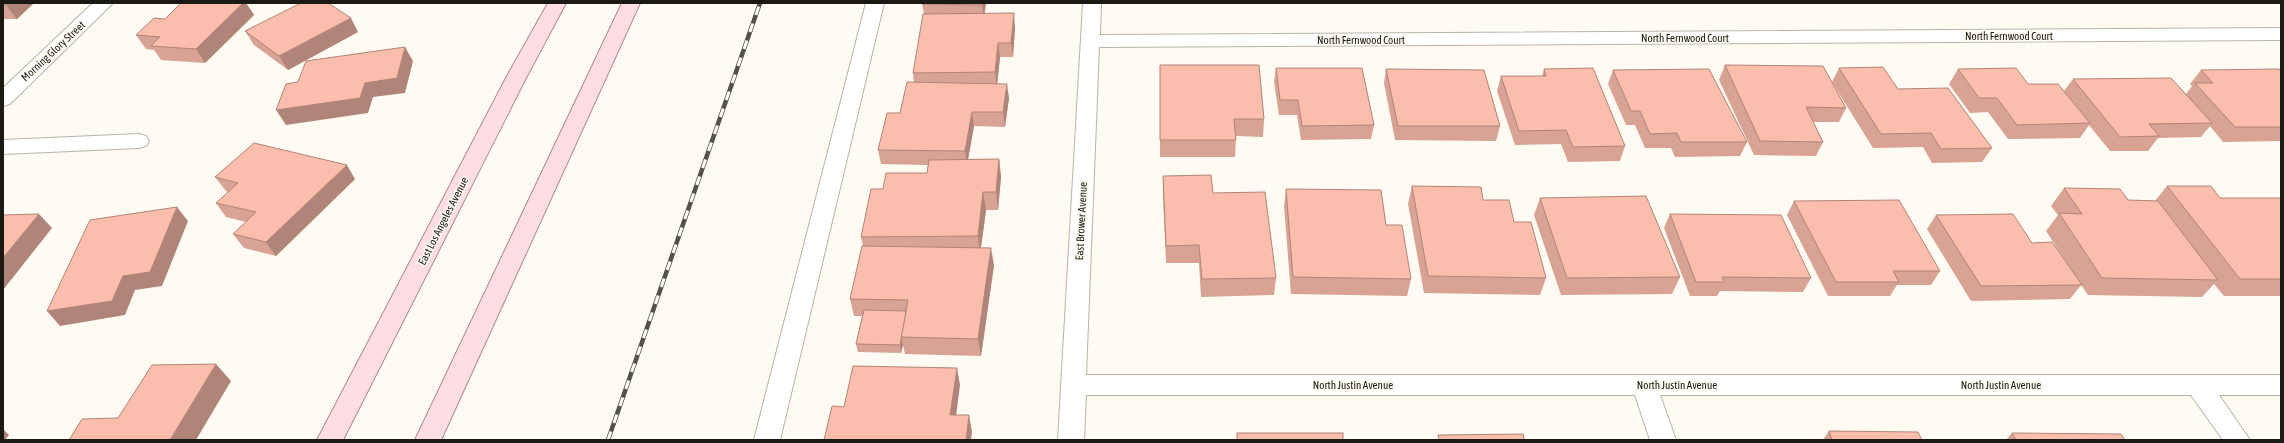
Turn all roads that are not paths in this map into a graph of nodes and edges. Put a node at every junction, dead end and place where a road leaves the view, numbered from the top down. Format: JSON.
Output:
{"nodes":[{"id":1,"x":104,"y":3,"type":"edge"},
{"id":2,"x":557,"y":3,"type":"edge"},
{"id":3,"x":631,"y":3,"type":"edge"},
{"id":4,"x":875,"y":3,"type":"edge"},
{"id":5,"x":1092,"y":3,"type":"edge"},
{"id":6,"x":2281,"y":34,"type":"edge"},
{"id":7,"x":1089,"y":41,"type":"junction"},
{"id":8,"x":3,"y":99,"type":"edge"},
{"id":9,"x":139,"y":141,"type":"dead end"},
{"id":10,"x":3,"y":147,"type":"edge"},
{"id":11,"x":1074,"y":385,"type":"junction"},
{"id":12,"x":1644,"y":385,"type":"junction"},
{"id":13,"x":2198,"y":385,"type":"junction"},
{"id":14,"x":2281,"y":385,"type":"edge"},
{"id":15,"x":330,"y":440,"type":"edge"},
{"id":16,"x":428,"y":440,"type":"edge"},
{"id":17,"x":767,"y":440,"type":"edge"},
{"id":18,"x":1071,"y":440,"type":"edge"},
{"id":19,"x":1663,"y":440,"type":"edge"},
{"id":20,"x":2237,"y":440,"type":"edge"}],
"edges":[{"from":1,"to":8,"type":"street","name":"Morning Glory Street"},
{"from":2,"to":15,"type":"main road","name":"East Los Angeles Avenue"},
{"from":3,"to":16,"type":"main road"},
{"from":4,"to":17,"type":"street"},
{"from":5,"to":7,"type":"street","name":"East Brower Avenue"},
{"from":6,"to":7,"type":"street","name":"North Fernwood Court"},
{"from":7,"to":11,"type":"street","name":"East Brower Avenue"},
{"from":9,"to":10,"type":"street"},
{"from":11,"to":12,"type":"street","name":"North Justin Avenue"},
{"from":11,"to":18,"type":"street","name":"East Brower Avenue"},
{"from":12,"to":13,"type":"street","name":"North Justin Avenue"},
{"from":12,"to":19,"type":"street"},
{"from":13,"to":14,"type":"street","name":"North Justin Avenue"},
{"from":13,"to":20,"type":"street"}]}
